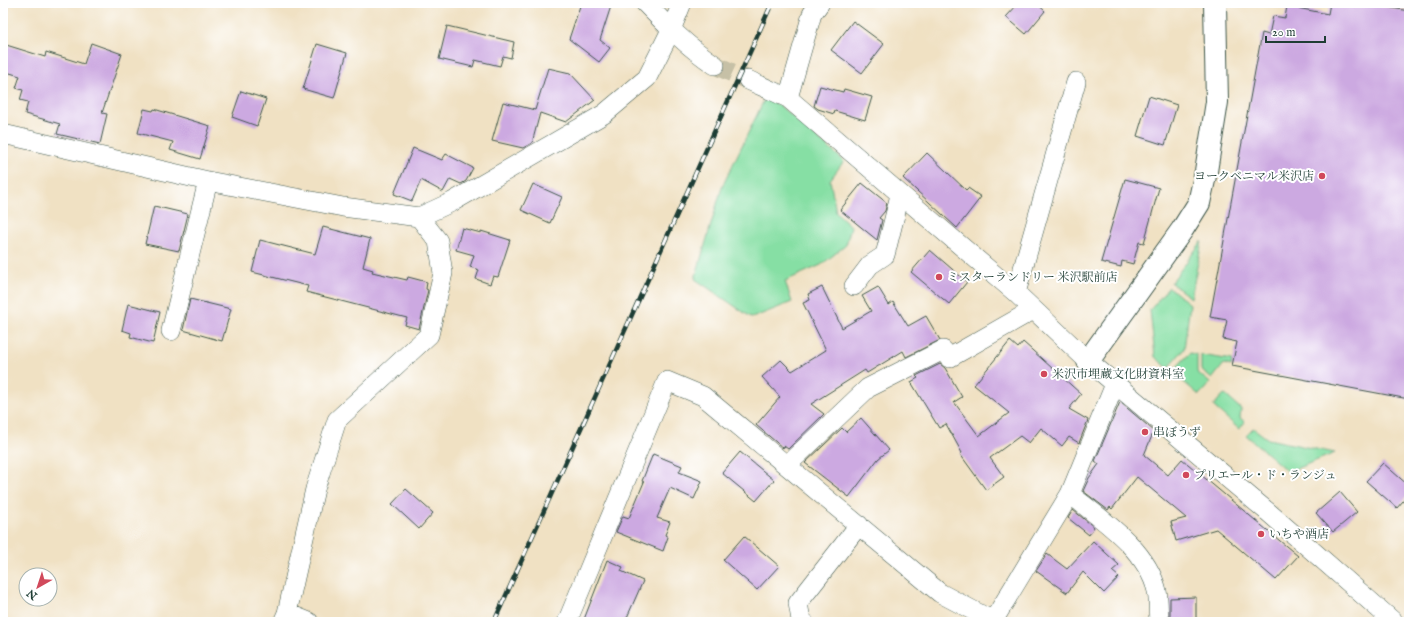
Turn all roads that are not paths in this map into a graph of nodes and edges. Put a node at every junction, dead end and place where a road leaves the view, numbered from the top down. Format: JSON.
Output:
{"nodes":[{"id":1,"x":645,"y":3,"type":"edge"},
{"id":2,"x":682,"y":3,"type":"edge"},
{"id":3,"x":820,"y":3,"type":"edge"},
{"id":4,"x":1215,"y":3,"type":"edge"},
{"id":5,"x":671,"y":30,"type":"junction"},
{"id":6,"x":715,"y":65,"type":"tunnel mouth"},
{"id":7,"x":748,"y":80,"type":"tunnel mouth"},
{"id":8,"x":1076,"y":82,"type":"dead end"},
{"id":9,"x":788,"y":98,"type":"junction"},
{"id":10,"x":3,"y":134,"type":"edge"},
{"id":11,"x":208,"y":181,"type":"junction"},
{"id":12,"x":900,"y":195,"type":"junction"},
{"id":13,"x":419,"y":217,"type":"junction"},
{"id":14,"x":854,"y":286,"type":"dead end"},
{"id":15,"x":1016,"y":293,"type":"junction"},
{"id":16,"x":1033,"y":310,"type":"junction"},
{"id":17,"x":172,"y":331,"type":"dead end"},
{"id":18,"x":1088,"y":361,"type":"junction"},
{"id":19,"x":1115,"y":384,"type":"junction"},
{"id":20,"x":787,"y":465,"type":"junction"},
{"id":21,"x":1070,"y":494,"type":"junction"},
{"id":22,"x":859,"y":525,"type":"junction"},
{"id":23,"x":285,"y":618,"type":"edge"},
{"id":24,"x":309,"y":622,"type":"edge"},
{"id":25,"x":567,"y":622,"type":"edge"},
{"id":26,"x":804,"y":622,"type":"edge"},
{"id":27,"x":1159,"y":622,"type":"edge"},
{"id":28,"x":1394,"y":622,"type":"edge"}],
"edges":[{"from":1,"to":5,"type":"street"},
{"from":2,"to":5,"type":"street"},
{"from":3,"to":9,"type":"street"},
{"from":4,"to":18,"type":"street"},
{"from":5,"to":6,"type":"street"},
{"from":5,"to":13,"type":"street"},
{"from":7,"to":9,"type":"street"},
{"from":8,"to":15,"type":"street"},
{"from":9,"to":12,"type":"street"},
{"from":10,"to":11,"type":"street"},
{"from":11,"to":13,"type":"street"},
{"from":11,"to":17,"type":"street"},
{"from":12,"to":14,"type":"street"},
{"from":12,"to":15,"type":"street"},
{"from":13,"to":23,"type":"street"},
{"from":15,"to":16,"type":"street"},
{"from":16,"to":18,"type":"street"},
{"from":16,"to":20,"type":"street"},
{"from":18,"to":19,"type":"street"},
{"from":19,"to":21,"type":"street"},
{"from":19,"to":28,"type":"street"},
{"from":20,"to":22,"type":"street"},
{"from":20,"to":25,"type":"street"},
{"from":21,"to":22,"type":"street"},
{"from":21,"to":27,"type":"street"},
{"from":22,"to":26,"type":"street"},
{"from":23,"to":24,"type":"street"}]}
